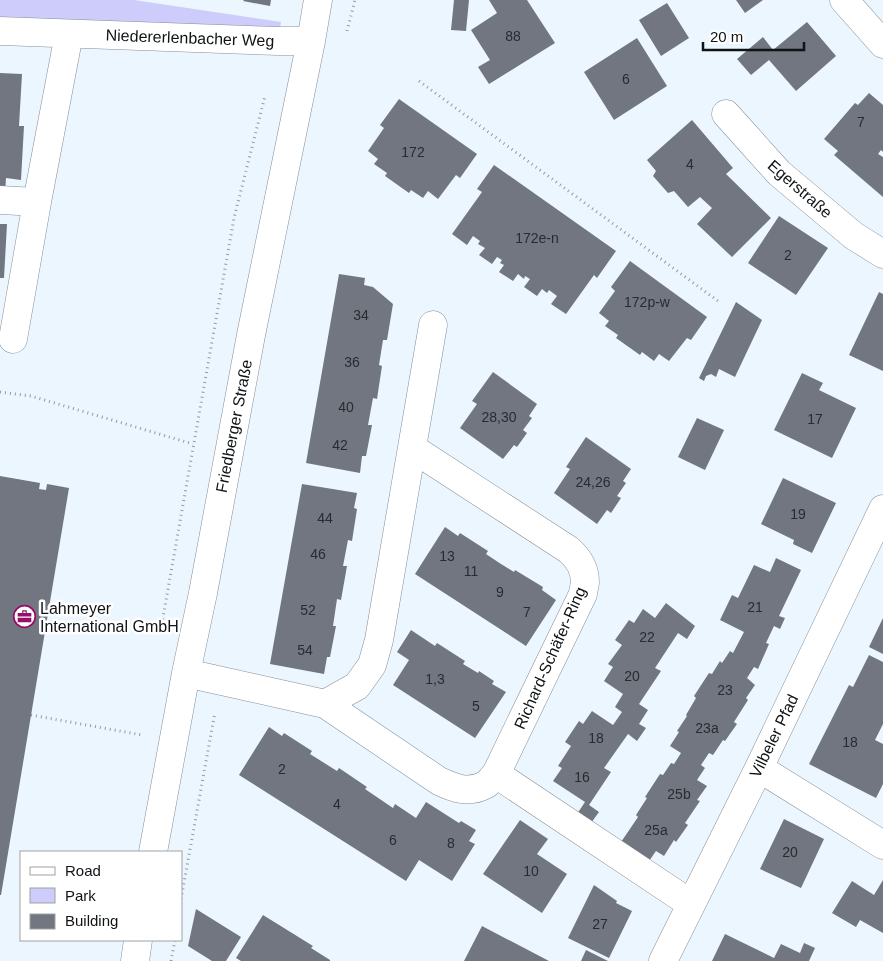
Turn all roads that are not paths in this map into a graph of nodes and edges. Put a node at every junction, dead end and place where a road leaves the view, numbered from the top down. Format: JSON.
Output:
{"nodes":[{"id":1,"x":318,"y":0,"type":"edge"},
{"id":2,"x":844,"y":0,"type":"edge"},
{"id":3,"x":0,"y":31,"type":"edge"},
{"id":4,"x":69,"y":34,"type":"junction"},
{"id":5,"x":311,"y":41,"type":"junction"},
{"id":6,"x":883,"y":44,"type":"edge"},
{"id":7,"x":726,"y":114,"type":"dead end"},
{"id":8,"x":0,"y":200,"type":"edge"},
{"id":9,"x":37,"y":202,"type":"junction"},
{"id":10,"x":883,"y":254,"type":"edge"},
{"id":11,"x":433,"y":325,"type":"dead end"},
{"id":12,"x":13,"y":339,"type":"dead end"},
{"id":13,"x":412,"y":448,"type":"junction"},
{"id":14,"x":883,"y":509,"type":"edge"},
{"id":15,"x":186,"y":673,"type":"junction"},
{"id":16,"x":325,"y":704,"type":"junction"},
{"id":17,"x":758,"y":768,"type":"junction"},
{"id":18,"x":496,"y":774,"type":"junction"},
{"id":19,"x":883,"y":845,"type":"edge"},
{"id":20,"x":154,"y":851,"type":"edge"},
{"id":21,"x":691,"y":904,"type":"junction"},
{"id":22,"x":138,"y":941,"type":"edge"},
{"id":23,"x":135,"y":961,"type":"edge"},
{"id":24,"x":662,"y":961,"type":"edge"}],
"edges":[{"from":1,"to":5,"type":"street","name":"Friedberger Straße"},
{"from":2,"to":6,"type":"street"},
{"from":3,"to":4,"type":"street","name":"Niedererlenbacher Weg"},
{"from":4,"to":5,"type":"street","name":"Niedererlenbacher Weg"},
{"from":4,"to":9,"type":"street"},
{"from":5,"to":15,"type":"street","name":"Friedberger Straße"},
{"from":7,"to":10,"type":"street","name":"Egerstraße"},
{"from":8,"to":9,"type":"street"},
{"from":9,"to":12,"type":"street"},
{"from":11,"to":13,"type":"street"},
{"from":13,"to":16,"type":"street"},
{"from":13,"to":18,"type":"street","name":"Richard-Schäfer-Ring"},
{"from":14,"to":17,"type":"street","name":"Vilbeler Pfad"},
{"from":15,"to":16,"type":"street","name":"Richard-Schäfer-Ring"},
{"from":15,"to":20,"type":"street","name":"Friedberger Straße"},
{"from":16,"to":18,"type":"street","name":"Richard-Schäfer-Ring"},
{"from":17,"to":19,"type":"street"},
{"from":17,"to":21,"type":"street","name":"Vilbeler Pfad"},
{"from":18,"to":21,"type":"street"},
{"from":21,"to":24,"type":"street","name":"Vilbeler Pfad"},
{"from":22,"to":23,"type":"street"}]}
